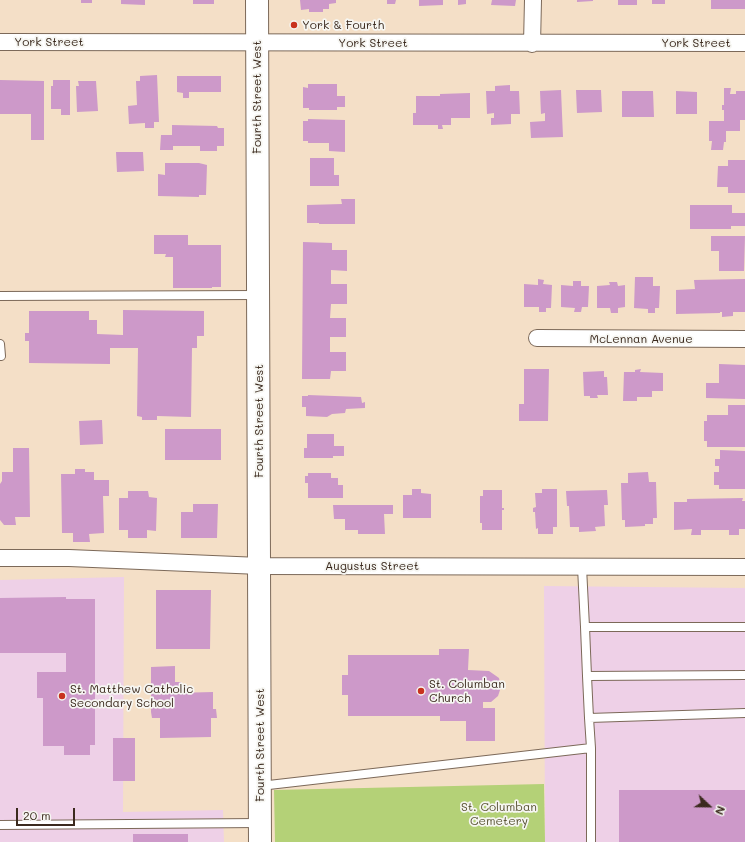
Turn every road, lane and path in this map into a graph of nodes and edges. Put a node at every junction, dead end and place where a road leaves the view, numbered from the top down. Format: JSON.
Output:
{"nodes":[{"id":1,"x":257,"y":0,"type":"edge"},
{"id":2,"x":533,"y":0,"type":"edge"},
{"id":3,"x":0,"y":42,"type":"edge"},
{"id":4,"x":257,"y":42,"type":"junction"},
{"id":5,"x":745,"y":43,"type":"edge"},
{"id":6,"x":532,"y":44,"type":"junction"},
{"id":7,"x":258,"y":295,"type":"junction"},
{"id":8,"x":0,"y":296,"type":"edge"},
{"id":9,"x":537,"y":338,"type":"dead end"},
{"id":10,"x":745,"y":339,"type":"edge"},
{"id":11,"x":0,"y":344,"type":"edge"},
{"id":12,"x":0,"y":356,"type":"edge"},
{"id":13,"x":0,"y":558,"type":"edge"},
{"id":14,"x":260,"y":566,"type":"junction"},
{"id":15,"x":745,"y":566,"type":"edge"},
{"id":16,"x":582,"y":567,"type":"junction"},
{"id":17,"x":745,"y":627,"type":"edge"},
{"id":18,"x":585,"y":628,"type":"junction"},
{"id":19,"x":745,"y":675,"type":"edge"},
{"id":20,"x":587,"y":676,"type":"junction"},
{"id":21,"x":745,"y":713,"type":"edge"},
{"id":22,"x":590,"y":718,"type":"junction"},
{"id":23,"x":591,"y":748,"type":"junction"},
{"id":24,"x":260,"y":786,"type":"junction"},
{"id":25,"x":0,"y":825,"type":"edge"},
{"id":26,"x":260,"y":833,"type":"edge"},
{"id":27,"x":591,"y":842,"type":"edge"}],
"edges":[{"from":1,"to":4,"type":"street","name":"Fourth Street West"},
{"from":2,"to":6,"type":"street"},
{"from":3,"to":4,"type":"street","name":"York Street"},
{"from":4,"to":6,"type":"street","name":"York Street"},
{"from":4,"to":7,"type":"street","name":"Fourth Street West"},
{"from":5,"to":6,"type":"street","name":"York Street"},
{"from":7,"to":8,"type":"lane"},
{"from":7,"to":14,"type":"street","name":"Fourth Street West"},
{"from":9,"to":10,"type":"street","name":"McLennan Avenue"},
{"from":11,"to":12,"type":"lane"},
{"from":13,"to":14,"type":"street","name":"Augustus Street"},
{"from":14,"to":16,"type":"street","name":"Augustus Street"},
{"from":14,"to":24,"type":"street","name":"Fourth Street West"},
{"from":15,"to":16,"type":"street","name":"Augustus Street"},
{"from":16,"to":18,"type":"lane"},
{"from":17,"to":18,"type":"lane"},
{"from":18,"to":20,"type":"lane"},
{"from":19,"to":20,"type":"lane"},
{"from":20,"to":22,"type":"lane"},
{"from":21,"to":22,"type":"lane"},
{"from":22,"to":23,"type":"lane"},
{"from":23,"to":24,"type":"lane"},
{"from":23,"to":27,"type":"lane"},
{"from":24,"to":26,"type":"street","name":"Fourth Street West"},
{"from":25,"to":26,"type":"lane"}]}
